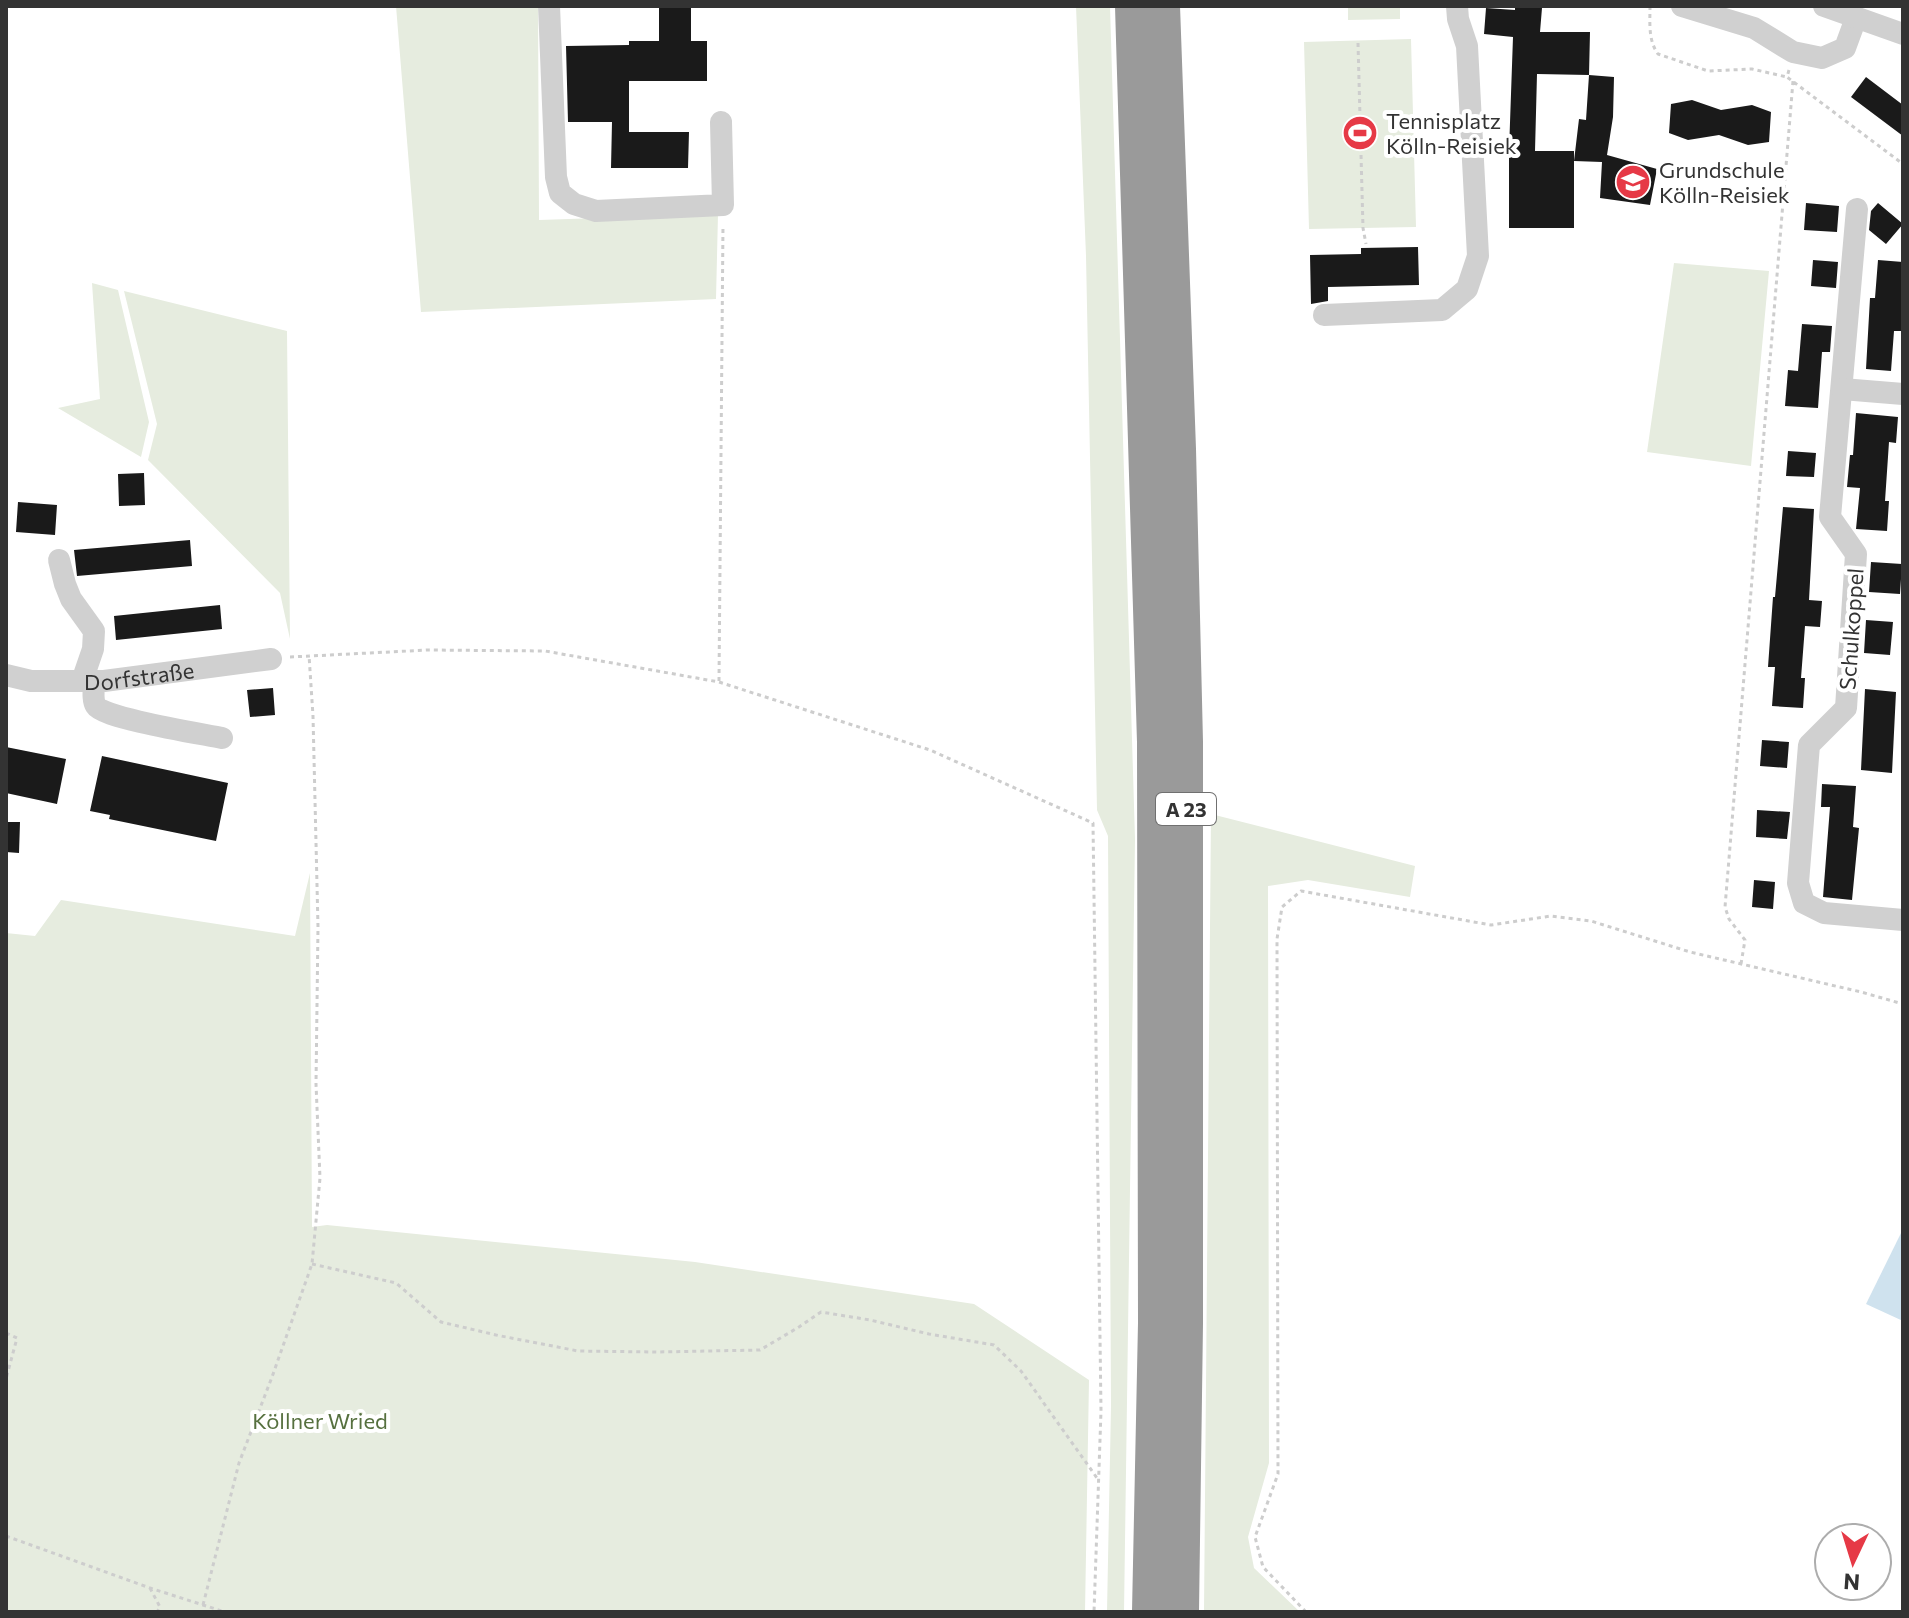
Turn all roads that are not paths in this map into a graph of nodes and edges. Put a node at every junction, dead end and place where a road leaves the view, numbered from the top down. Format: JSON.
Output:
{"nodes":[{"id":1,"x":549,"y":6,"type":"edge"},
{"id":2,"x":1132,"y":6,"type":"edge"},
{"id":3,"x":1163,"y":6,"type":"edge"},
{"id":4,"x":1457,"y":6,"type":"edge"},
{"id":5,"x":1682,"y":6,"type":"edge"},
{"id":6,"x":1827,"y":7,"type":"edge"},
{"id":7,"x":1856,"y":18,"type":"junction"},
{"id":8,"x":1903,"y":34,"type":"edge"},
{"id":9,"x":721,"y":122,"type":"dead end"},
{"id":10,"x":1857,"y":209,"type":"dead end"},
{"id":11,"x":1324,"y":315,"type":"dead end"},
{"id":12,"x":1842,"y":389,"type":"junction"},
{"id":13,"x":1903,"y":394,"type":"edge"},
{"id":14,"x":59,"y":560,"type":"dead end"},
{"id":15,"x":271,"y":659,"type":"road end"},
{"id":16,"x":6,"y":675,"type":"edge"},
{"id":17,"x":88,"y":681,"type":"junction"},
{"id":18,"x":222,"y":738,"type":"dead end"},
{"id":19,"x":1903,"y":920,"type":"edge"},
{"id":20,"x":1149,"y":1612,"type":"edge"},
{"id":21,"x":1182,"y":1612,"type":"edge"}],
"edges":[{"from":1,"to":9,"type":"street"},
{"from":2,"to":20,"type":"highway","number":"A 23"},
{"from":3,"to":21,"type":"highway","number":"A 23"},
{"from":4,"to":11,"type":"street"},
{"from":5,"to":7,"type":"street"},
{"from":6,"to":7,"type":"street"},
{"from":7,"to":8,"type":"street"},
{"from":10,"to":12,"type":"street","name":"Schulkoppel"},
{"from":12,"to":13,"type":"street"},
{"from":12,"to":19,"type":"street","name":"Schulkoppel"},
{"from":14,"to":17,"type":"street"},
{"from":15,"to":17,"type":"street","name":"Dorfstraße"},
{"from":16,"to":17,"type":"street","name":"Dorfstraße"},
{"from":17,"to":18,"type":"street"}]}
